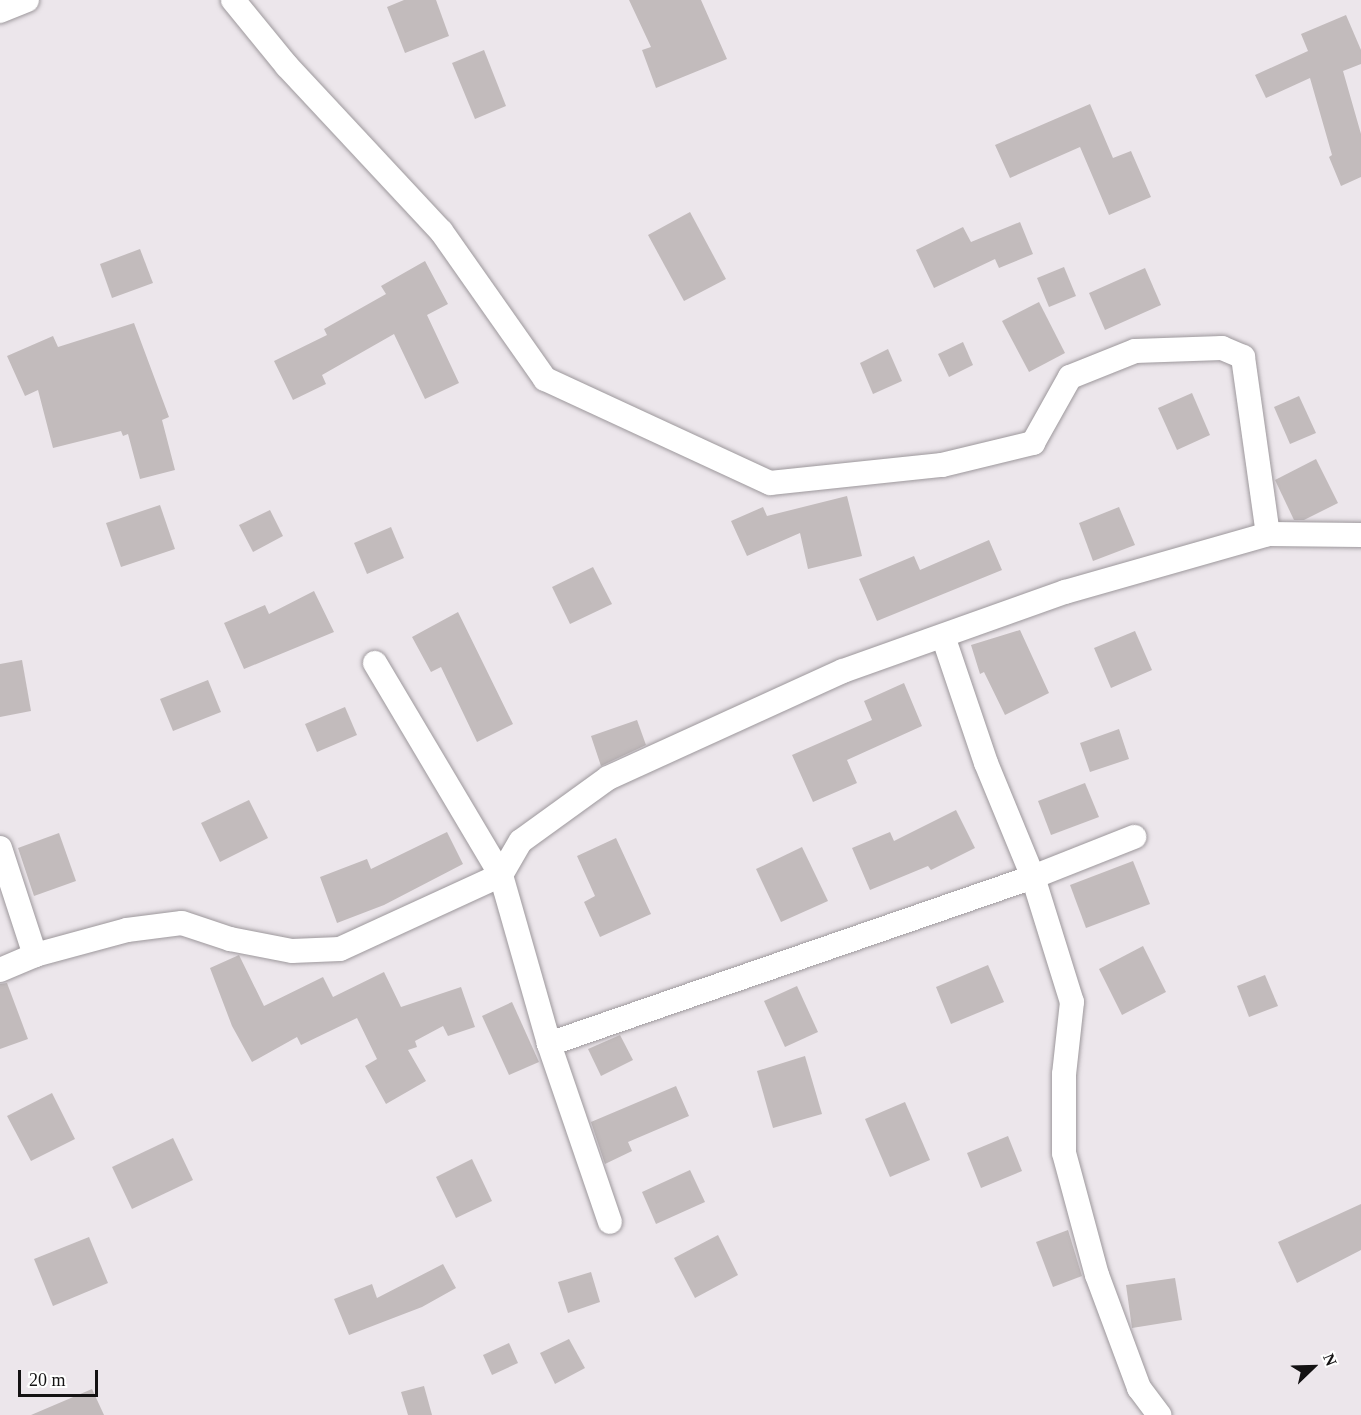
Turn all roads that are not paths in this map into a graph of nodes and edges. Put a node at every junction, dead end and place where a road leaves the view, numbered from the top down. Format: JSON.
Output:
{"nodes":[{"id":1,"x":27,"y":0,"type":"edge"},
{"id":2,"x":233,"y":0,"type":"edge"},
{"id":3,"x":0,"y":11,"type":"edge"},
{"id":4,"x":1268,"y":534,"type":"junction"},
{"id":5,"x":1361,"y":535,"type":"edge"},
{"id":6,"x":943,"y":636,"type":"junction"},
{"id":7,"x":375,"y":663,"type":"dead end"},
{"id":8,"x":1134,"y":837,"type":"dead end"},
{"id":9,"x":0,"y":848,"type":"edge"},
{"id":10,"x":501,"y":875,"type":"junction"},
{"id":11,"x":1034,"y":877,"type":"junction"},
{"id":12,"x":35,"y":955,"type":"junction"},
{"id":13,"x":0,"y":970,"type":"edge"},
{"id":14,"x":549,"y":1044,"type":"junction"},
{"id":15,"x":610,"y":1222,"type":"dead end"},
{"id":16,"x":1159,"y":1415,"type":"edge"}],
"edges":[{"from":1,"to":3,"type":"street"},
{"from":2,"to":4,"type":"street"},
{"from":4,"to":5,"type":"street"},
{"from":4,"to":6,"type":"street"},
{"from":6,"to":10,"type":"street"},
{"from":6,"to":11,"type":"street"},
{"from":7,"to":10,"type":"street"},
{"from":8,"to":11,"type":"street"},
{"from":9,"to":12,"type":"street"},
{"from":10,"to":12,"type":"street"},
{"from":10,"to":14,"type":"street"},
{"from":11,"to":14,"type":"street"},
{"from":11,"to":16,"type":"street"},
{"from":12,"to":13,"type":"street"},
{"from":14,"to":15,"type":"street"}]}
